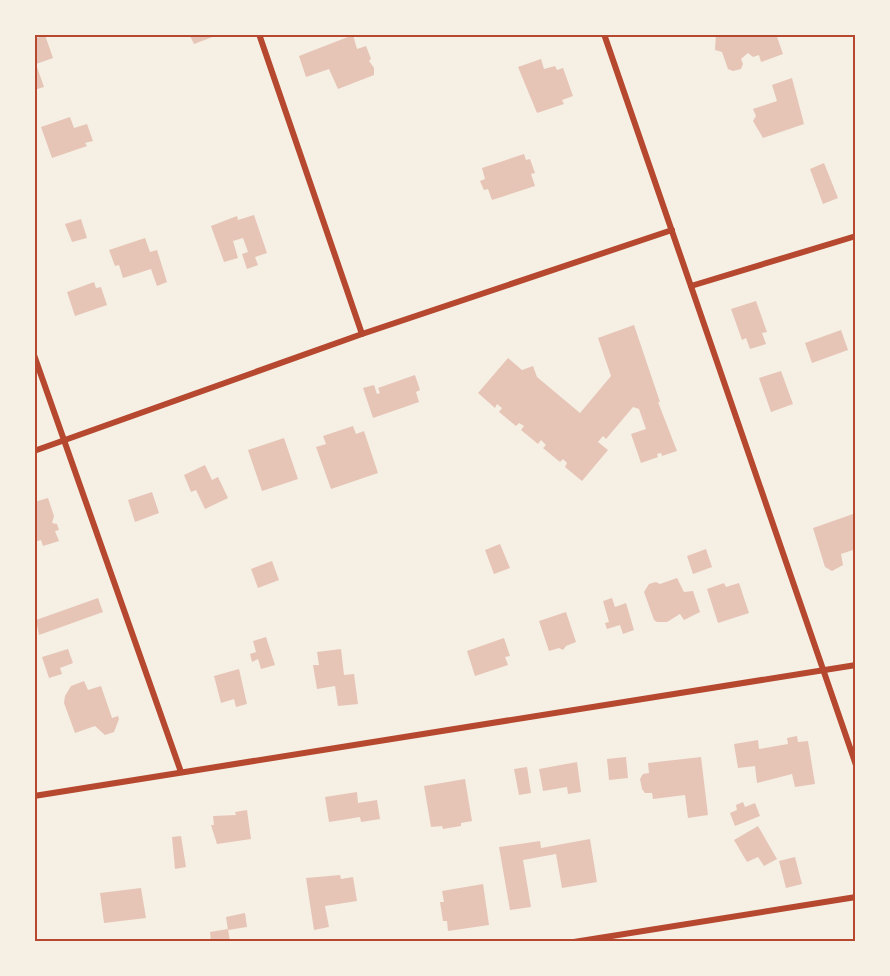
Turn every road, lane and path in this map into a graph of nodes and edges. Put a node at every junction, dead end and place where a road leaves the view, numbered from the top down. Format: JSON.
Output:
{"nodes":[{"id":1,"x":260,"y":34,"type":"edge"},
{"id":2,"x":604,"y":34,"type":"edge"},
{"id":3,"x":672,"y":230,"type":"junction"},
{"id":4,"x":855,"y":236,"type":"edge"},
{"id":5,"x":691,"y":286,"type":"junction"},
{"id":6,"x":362,"y":334,"type":"junction"},
{"id":7,"x":34,"y":354,"type":"edge"},
{"id":8,"x":64,"y":441,"type":"junction"},
{"id":9,"x":34,"y":451,"type":"edge"},
{"id":10,"x":855,"y":664,"type":"edge"},
{"id":11,"x":823,"y":670,"type":"junction"},
{"id":12,"x":855,"y":765,"type":"edge"},
{"id":13,"x":181,"y":772,"type":"junction"},
{"id":14,"x":34,"y":796,"type":"edge"},
{"id":15,"x":855,"y":897,"type":"edge"},
{"id":16,"x":574,"y":942,"type":"edge"}],
"edges":[{"from":1,"to":6,"type":"street"},
{"from":2,"to":3,"type":"street"},
{"from":3,"to":5,"type":"street"},
{"from":3,"to":6,"type":"street"},
{"from":4,"to":5,"type":"street"},
{"from":5,"to":11,"type":"street"},
{"from":6,"to":8,"type":"street"},
{"from":7,"to":8,"type":"street"},
{"from":8,"to":9,"type":"street"},
{"from":8,"to":13,"type":"street"},
{"from":10,"to":11,"type":"street"},
{"from":11,"to":12,"type":"street"},
{"from":11,"to":13,"type":"street"},
{"from":13,"to":14,"type":"street"},
{"from":15,"to":16,"type":"street"}]}
